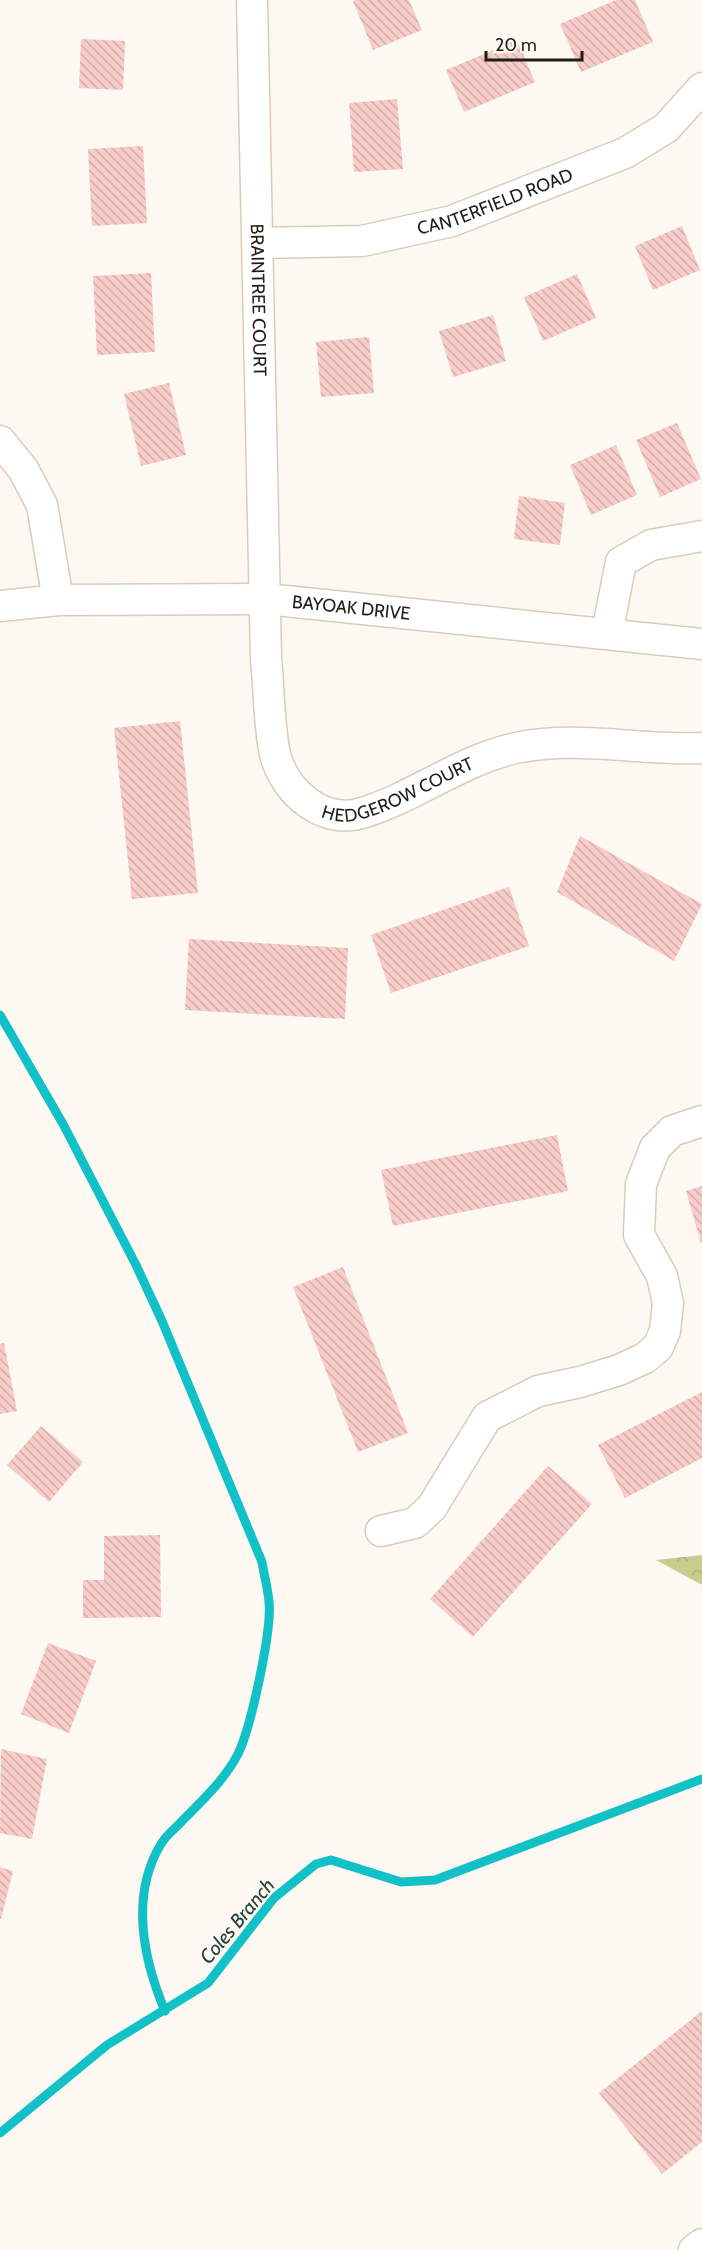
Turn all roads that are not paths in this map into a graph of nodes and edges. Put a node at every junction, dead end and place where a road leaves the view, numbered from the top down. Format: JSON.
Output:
{"nodes":[{"id":1,"x":252,"y":0,"type":"edge"},
{"id":2,"x":702,"y":88,"type":"edge"},
{"id":3,"x":259,"y":243,"type":"junction"},
{"id":4,"x":0,"y":441,"type":"edge"},
{"id":5,"x":702,"y":536,"type":"edge"},
{"id":6,"x":266,"y":599,"type":"junction"},
{"id":7,"x":58,"y":600,"type":"junction"},
{"id":8,"x":0,"y":606,"type":"edge"},
{"id":9,"x":607,"y":633,"type":"junction"},
{"id":10,"x":702,"y":644,"type":"edge"},
{"id":11,"x":702,"y":747,"type":"edge"},
{"id":12,"x":702,"y":1121,"type":"edge"},
{"id":13,"x":381,"y":1531,"type":"dead end"},
{"id":14,"x":702,"y":2244,"type":"edge"},
{"id":15,"x":694,"y":2250,"type":"edge"}],
"edges":[{"from":1,"to":3,"type":"street","name":"BRAINTREE COURT"},
{"from":2,"to":3,"type":"street","name":"CANTERFIELD ROAD"},
{"from":3,"to":6,"type":"street","name":"BRAINTREE COURT"},
{"from":4,"to":7,"type":"street"},
{"from":5,"to":9,"type":"street"},
{"from":6,"to":7,"type":"street","name":"BAYOAK DRIVE"},
{"from":6,"to":9,"type":"street","name":"BAYOAK DRIVE"},
{"from":6,"to":11,"type":"street","name":"HEDGEROW COURT"},
{"from":7,"to":8,"type":"street","name":"BAYOAK DRIVE"},
{"from":9,"to":10,"type":"street","name":"BAYOAK DRIVE"},
{"from":12,"to":13,"type":"street"},
{"from":14,"to":15,"type":"street"}]}
